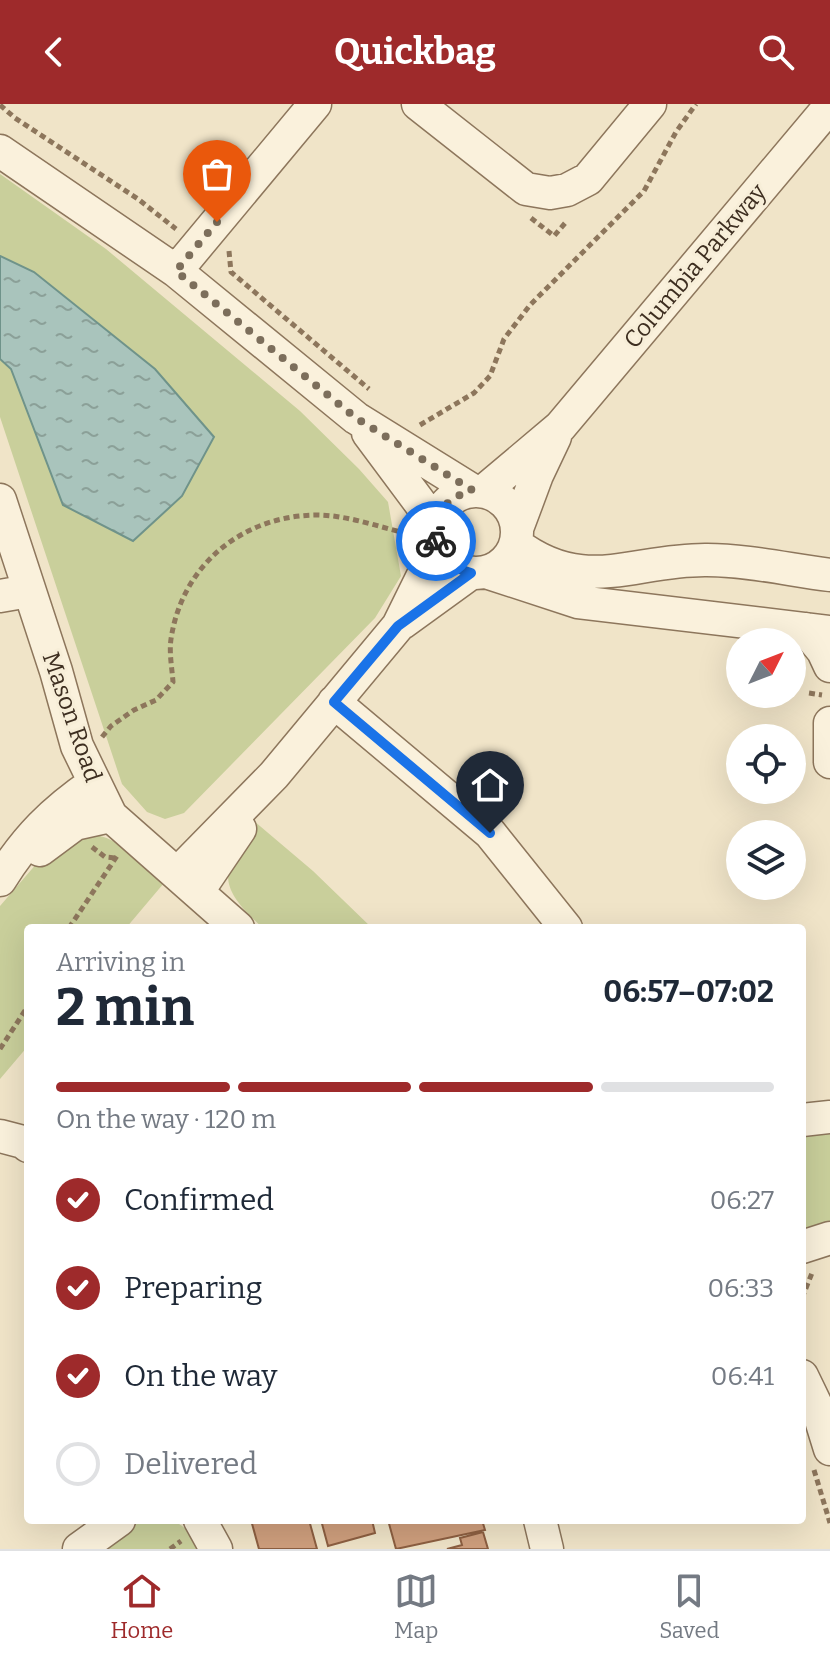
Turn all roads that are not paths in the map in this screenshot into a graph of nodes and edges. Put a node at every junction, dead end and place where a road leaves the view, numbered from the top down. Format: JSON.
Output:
{"nodes":[{"id":1,"x":315,"y":104,"type":"edge"},
{"id":2,"x":418,"y":104,"type":"edge"},
{"id":3,"x":650,"y":104,"type":"edge"},
{"id":4,"x":830,"y":106,"type":"edge"},
{"id":5,"x":0,"y":151,"type":"edge"},
{"id":6,"x":176,"y":271,"type":"junction"},
{"id":7,"x":369,"y":408,"type":"junction"},
{"id":8,"x":560,"y":427,"type":"junction"},
{"id":9,"x":478,"y":490,"type":"junction"},
{"id":10,"x":0,"y":500,"type":"edge"},
{"id":11,"x":436,"y":535,"type":"junction"},
{"id":12,"x":517,"y":535,"type":"junction"},
{"id":13,"x":10,"y":564,"type":"edge"},
{"id":14,"x":479,"y":573,"type":"junction"},
{"id":15,"x":830,"y":575,"type":"edge"},
{"id":16,"x":14,"y":593,"type":"edge"},
{"id":17,"x":398,"y":626,"type":"junction"},
{"id":18,"x":818,"y":631,"type":"edge"},
{"id":19,"x":827,"y":695,"type":"edge"},
{"id":20,"x":334,"y":702,"type":"junction"},
{"id":21,"x":830,"y":762,"type":"edge"},
{"id":22,"x":94,"y":783,"type":"junction"},
{"id":23,"x":111,"y":816,"type":"junction"},
{"id":24,"x":0,"y":882,"type":"edge"},
{"id":25,"x":188,"y":883,"type":"junction"},
{"id":26,"x":234,"y":924,"type":"edge"},
{"id":27,"x":563,"y":924,"type":"edge"},
{"id":28,"x":830,"y":1117,"type":"edge"},
{"id":29,"x":806,"y":1120,"type":"edge"},
{"id":30,"x":0,"y":1136,"type":"edge"},
{"id":31,"x":24,"y":1143,"type":"edge"},
{"id":32,"x":830,"y":1238,"type":"edge"},
{"id":33,"x":812,"y":1259,"type":"edge"},
{"id":34,"x":806,"y":1384,"type":"edge"},
{"id":35,"x":821,"y":1455,"type":"edge"},
{"id":36,"x":113,"y":1524,"type":"edge"},
{"id":37,"x":202,"y":1524,"type":"edge"},
{"id":38,"x":541,"y":1524,"type":"edge"},
{"id":39,"x":79,"y":1549,"type":"edge"},
{"id":40,"x":216,"y":1549,"type":"edge"},
{"id":41,"x":547,"y":1549,"type":"edge"}],
"edges":[{"from":1,"to":6,"type":"street"},
{"from":2,"to":3,"type":"street"},
{"from":4,"to":8,"type":"street","name":"Columbia Parkway"},
{"from":5,"to":6,"type":"street"},
{"from":6,"to":7,"type":"street"},
{"from":7,"to":9,"type":"street"},
{"from":7,"to":11,"type":"street"},
{"from":8,"to":9,"type":"street","name":"Columbia Parkway"},
{"from":8,"to":12,"type":"street","name":"Columbia Parkway"},
{"from":9,"to":11,"type":"street"},
{"from":9,"to":12,"type":"street"},
{"from":10,"to":13,"type":"street","name":"Mason Road"},
{"from":11,"to":14,"type":"street"},
{"from":11,"to":17,"type":"street"},
{"from":12,"to":14,"type":"street"},
{"from":12,"to":15,"type":"street"},
{"from":13,"to":16,"type":"street","name":"Mason Road"},
{"from":14,"to":17,"type":"street"},
{"from":14,"to":18,"type":"street"},
{"from":16,"to":22,"type":"street","name":"Mason Road"},
{"from":17,"to":20,"type":"street"},
{"from":18,"to":19,"type":"street"},
{"from":19,"to":21,"type":"street"},
{"from":20,"to":25,"type":"street"},
{"from":20,"to":27,"type":"street"},
{"from":22,"to":23,"type":"street","name":"Mason Road"},
{"from":22,"to":24,"type":"street"},
{"from":23,"to":24,"type":"street"},
{"from":23,"to":25,"type":"street","name":"Mason Road"},
{"from":25,"to":26,"type":"street","name":"Mason Road"},
{"from":28,"to":29,"type":"street"},
{"from":30,"to":31,"type":"street"},
{"from":32,"to":33,"type":"street"},
{"from":34,"to":35,"type":"street"},
{"from":36,"to":39,"type":"street"},
{"from":37,"to":40,"type":"street"},
{"from":38,"to":41,"type":"street"}]}
